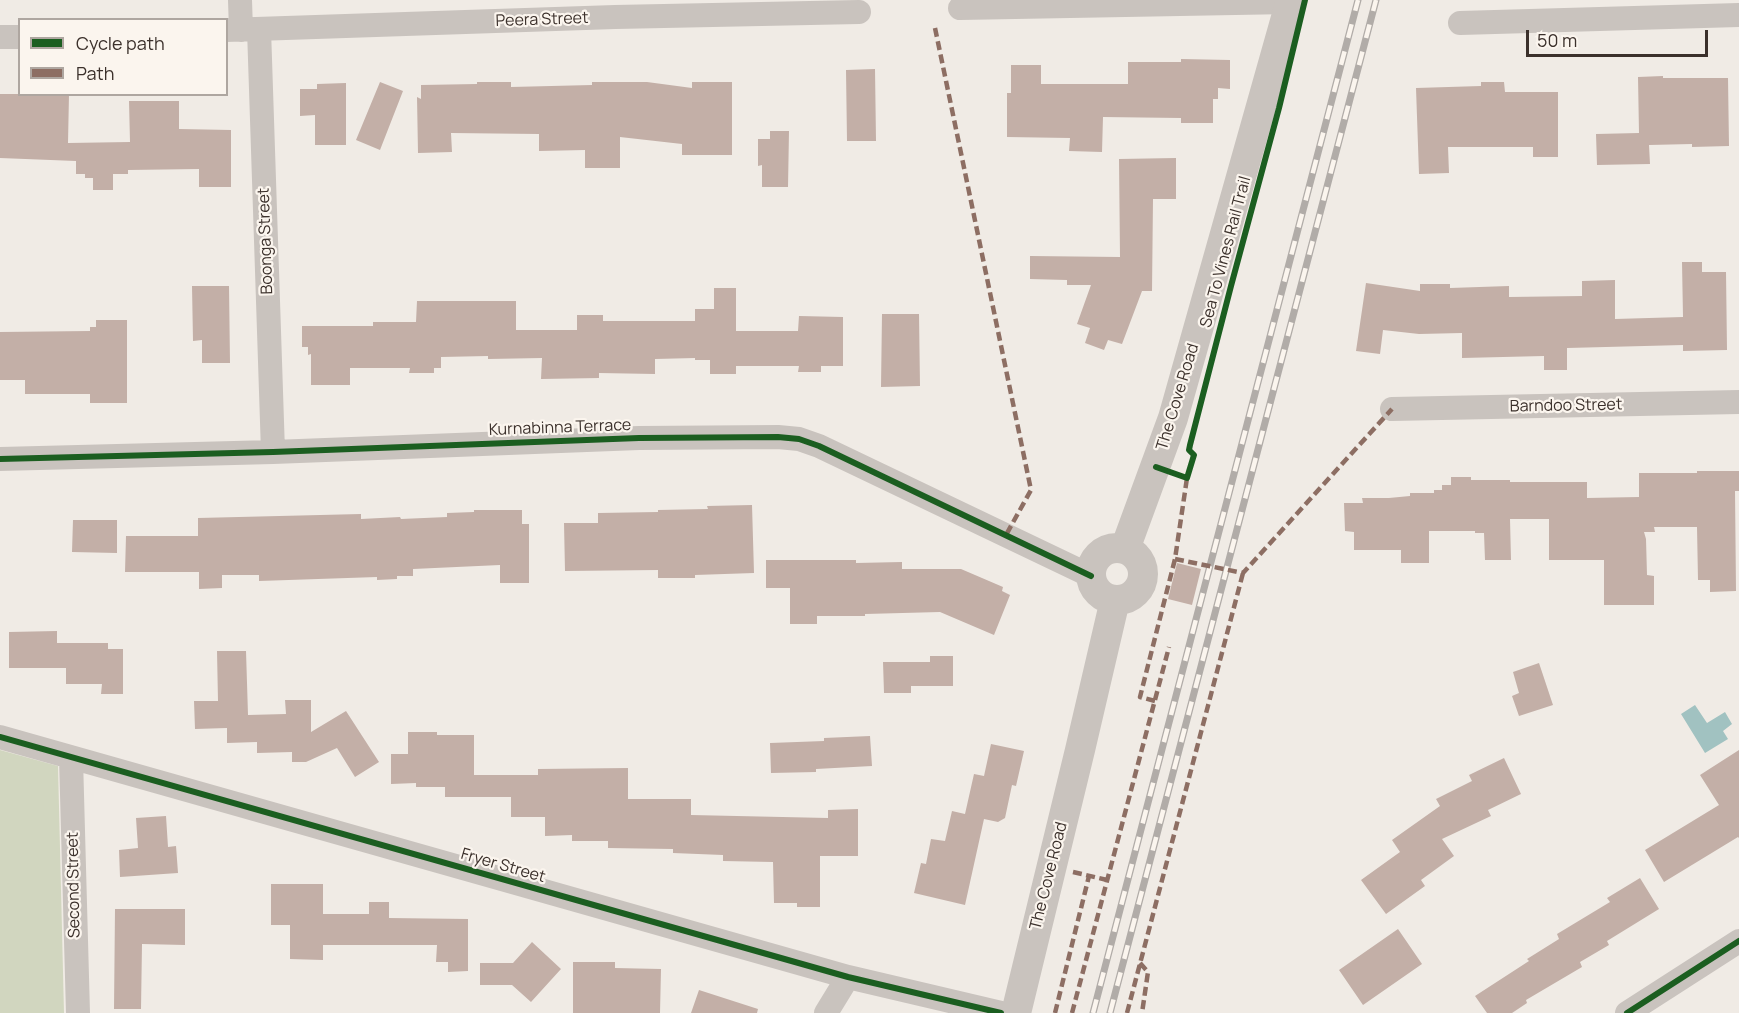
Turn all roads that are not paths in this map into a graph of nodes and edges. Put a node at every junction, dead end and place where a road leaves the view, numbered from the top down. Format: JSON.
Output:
{"nodes":[{"id":1,"x":240,"y":0,"type":"edge"},
{"id":2,"x":1290,"y":1,"type":"edge"},
{"id":3,"x":960,"y":8,"type":"dead end"},
{"id":4,"x":615,"y":9,"type":"edge"},
{"id":5,"x":859,"y":12,"type":"dead end"},
{"id":6,"x":1739,"y":15,"type":"edge"},
{"id":7,"x":1460,"y":23,"type":"dead end"},
{"id":8,"x":242,"y":30,"type":"edge"},
{"id":9,"x":0,"y":37,"type":"edge"},
{"id":10,"x":18,"y":37,"type":"edge"},
{"id":11,"x":1739,"y":402,"type":"edge"},
{"id":12,"x":1392,"y":409,"type":"dead end"},
{"id":13,"x":273,"y":452,"type":"junction"},
{"id":14,"x":0,"y":459,"type":"edge"},
{"id":15,"x":1125,"y":549,"type":"junction"},
{"id":16,"x":1091,"y":576,"type":"junction"},
{"id":17,"x":1115,"y":600,"type":"junction"},
{"id":18,"x":0,"y":737,"type":"edge"},
{"id":19,"x":71,"y":758,"type":"junction"},
{"id":20,"x":1739,"y":941,"type":"edge"},
{"id":21,"x":848,"y":977,"type":"junction"},
{"id":22,"x":78,"y":1013,"type":"edge"},
{"id":23,"x":826,"y":1013,"type":"edge"},
{"id":24,"x":1001,"y":1013,"type":"edge"},
{"id":25,"x":1016,"y":1013,"type":"edge"},
{"id":26,"x":1627,"y":1013,"type":"edge"}],
"edges":[{"from":1,"to":8,"type":"street","name":"Boonga Street"},
{"from":2,"to":3,"type":"street"},
{"from":2,"to":15,"type":"street","name":"The Cove Road"},
{"from":4,"to":5,"type":"street","name":"Peera Street"},
{"from":4,"to":8,"type":"street","name":"Peera Street"},
{"from":6,"to":7,"type":"street"},
{"from":8,"to":13,"type":"street","name":"Boonga Street"},
{"from":9,"to":10,"type":"street"},
{"from":11,"to":12,"type":"street","name":"Barndoo Street"},
{"from":13,"to":14,"type":"street","name":"Kurnabinna Terrace"},
{"from":13,"to":16,"type":"street","name":"Kurnabinna Terrace"},
{"from":15,"to":16,"type":"street"},
{"from":15,"to":17,"type":"street"},
{"from":16,"to":17,"type":"street"},
{"from":17,"to":25,"type":"street","name":"The Cove Road"},
{"from":18,"to":19,"type":"street","name":"Fryer Street"},
{"from":19,"to":21,"type":"street","name":"Fryer Street"},
{"from":19,"to":22,"type":"street","name":"Second Street"},
{"from":20,"to":26,"type":"street"},
{"from":21,"to":23,"type":"street"},
{"from":21,"to":24,"type":"street","name":"Fryer Street"}]}
